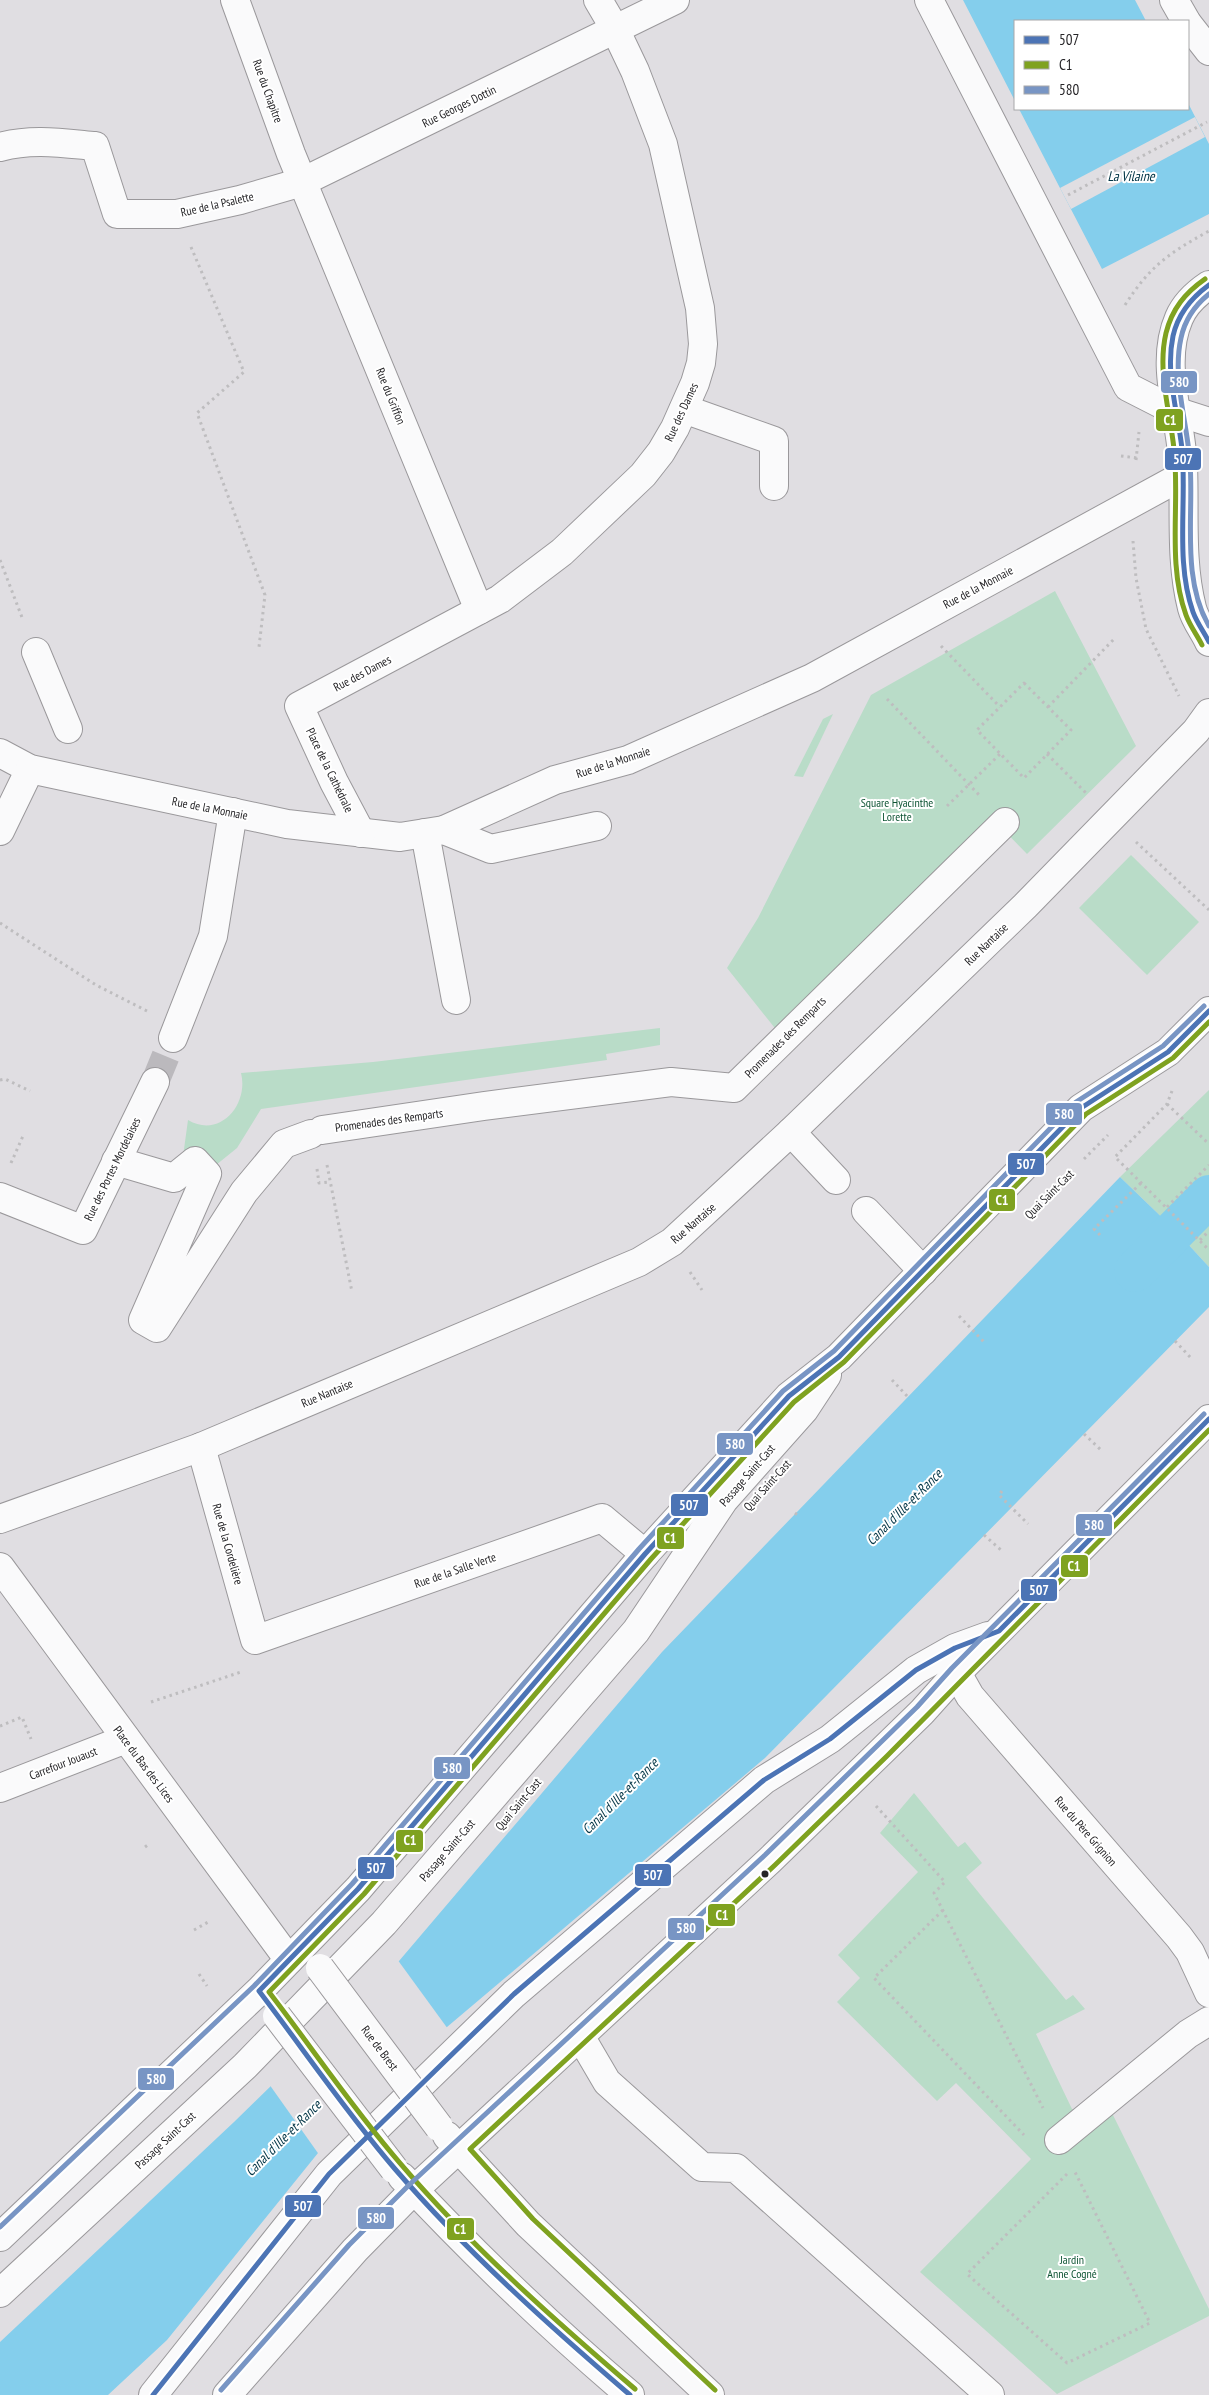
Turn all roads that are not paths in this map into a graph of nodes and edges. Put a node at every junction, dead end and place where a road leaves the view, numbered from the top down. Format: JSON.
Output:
{"nodes":[{"id":1,"x":235,"y":0,"type":"edge"},
{"id":2,"x":598,"y":0,"type":"edge"},
{"id":3,"x":675,"y":0,"type":"edge"},
{"id":4,"x":929,"y":0,"type":"edge"},
{"id":5,"x":1174,"y":0,"type":"edge"},
{"id":6,"x":1186,"y":20,"type":"edge"},
{"id":7,"x":1189,"y":25,"type":"edge"},
{"id":8,"x":615,"y":29,"type":"junction"},
{"id":9,"x":1209,"y":51,"type":"edge"},
{"id":10,"x":0,"y":147,"type":"edge"},
{"id":11,"x":302,"y":182,"type":"junction"},
{"id":12,"x":1209,"y":285,"type":"edge"},
{"id":13,"x":684,"y":409,"type":"junction"},
{"id":14,"x":1175,"y":411,"type":"junction"},
{"id":15,"x":1209,"y":422,"type":"edge"},
{"id":16,"x":1182,"y":476,"type":"junction"},
{"id":17,"x":774,"y":486,"type":"dead end"},
{"id":18,"x":479,"y":610,"type":"junction"},
{"id":19,"x":1209,"y":642,"type":"edge"},
{"id":20,"x":36,"y":652,"type":"road end"},
{"id":21,"x":299,"y":706,"type":"joint"},
{"id":22,"x":1209,"y":713,"type":"edge"},
{"id":23,"x":68,"y":729,"type":"dead end"},
{"id":24,"x":0,"y":753,"type":"edge"},
{"id":25,"x":30,"y":769,"type":"junction"},
{"id":26,"x":233,"y":812,"type":"junction"},
{"id":27,"x":1005,"y":822,"type":"road end"},
{"id":28,"x":597,"y":826,"type":"dead end"},
{"id":29,"x":0,"y":830,"type":"edge"},
{"id":30,"x":434,"y":831,"type":"junction"},
{"id":31,"x":361,"y":833,"type":"junction"},
{"id":32,"x":456,"y":1000,"type":"dead end"},
{"id":33,"x":1209,"y":1011,"type":"edge"},
{"id":34,"x":173,"y":1038,"type":"tunnel mouth"},
{"id":35,"x":155,"y":1082,"type":"tunnel mouth"},
{"id":36,"x":792,"y":1132,"type":"junction"},
{"id":37,"x":118,"y":1157,"type":"junction"},
{"id":38,"x":836,"y":1180,"type":"dead end"},
{"id":39,"x":0,"y":1197,"type":"edge"},
{"id":40,"x":866,"y":1211,"type":"dead end"},
{"id":41,"x":923,"y":1271,"type":"junction"},
{"id":42,"x":839,"y":1357,"type":"junction"},
{"id":43,"x":1209,"y":1420,"type":"edge"},
{"id":44,"x":200,"y":1447,"type":"junction"},
{"id":45,"x":0,"y":1519,"type":"edge"},
{"id":46,"x":645,"y":1554,"type":"junction"},
{"id":47,"x":0,"y":1567,"type":"edge"},
{"id":48,"x":998,"y":1631,"type":"junction"},
{"id":49,"x":255,"y":1640,"type":"joint"},
{"id":50,"x":957,"y":1672,"type":"junction"},
{"id":51,"x":126,"y":1739,"type":"junction"},
{"id":52,"x":0,"y":1788,"type":"edge"},
{"id":53,"x":296,"y":1953,"type":"junction"},
{"id":54,"x":259,"y":1991,"type":"junction"},
{"id":55,"x":1209,"y":1993,"type":"edge"},
{"id":56,"x":1209,"y":2021,"type":"edge"},
{"id":57,"x":580,"y":2036,"type":"junction"},
{"id":58,"x":1059,"y":2140,"type":"road end"},
{"id":59,"x":459,"y":2149,"type":"junction"},
{"id":60,"x":414,"y":2190,"type":"junction"},
{"id":61,"x":0,"y":2237,"type":"edge"},
{"id":62,"x":0,"y":2294,"type":"edge"},
{"id":63,"x":153,"y":2395,"type":"edge"},
{"id":64,"x":227,"y":2395,"type":"edge"},
{"id":65,"x":630,"y":2395,"type":"edge"},
{"id":66,"x":710,"y":2395,"type":"edge"},
{"id":67,"x":990,"y":2395,"type":"edge"}],
"edges":[{"from":1,"to":11,"type":"street","name":"Rue du Chapitre"},
{"from":2,"to":8,"type":"street","name":"Rue des Dames"},
{"from":3,"to":8,"type":"street","name":"Rue Georges Dottin"},
{"from":4,"to":14,"type":"street"},
{"from":5,"to":6,"type":"street"},
{"from":7,"to":9,"type":"street"},
{"from":8,"to":11,"type":"street","name":"Rue Georges Dottin"},
{"from":8,"to":13,"type":"street","name":"Rue des Dames"},
{"from":10,"to":11,"type":"street","name":"Rue de la Psalette"},
{"from":11,"to":18,"type":"street","name":"Rue du Griffon"},
{"from":12,"to":14,"type":"street"},
{"from":13,"to":17,"type":"street"},
{"from":13,"to":18,"type":"street","name":"Rue des Dames"},
{"from":14,"to":15,"type":"street"},
{"from":14,"to":16,"type":"street"},
{"from":16,"to":19,"type":"street"},
{"from":16,"to":30,"type":"street","name":"Rue de la Monnaie"},
{"from":18,"to":21,"type":"street","name":"Rue des Dames"},
{"from":20,"to":23,"type":"street"},
{"from":21,"to":31,"type":"street","name":"Place de la Cathédrale"},
{"from":22,"to":36,"type":"street","name":"Rue Nantaise"},
{"from":24,"to":25,"type":"street","name":"Rue de la Monnaie"},
{"from":25,"to":26,"type":"street","name":"Rue de la Monnaie"},
{"from":25,"to":29,"type":"street"},
{"from":26,"to":31,"type":"street","name":"Rue de la Monnaie"},
{"from":26,"to":34,"type":"street"},
{"from":27,"to":37,"type":"street","name":"Promenades des Remparts"},
{"from":28,"to":30,"type":"street"},
{"from":30,"to":31,"type":"street","name":"Rue de la Monnaie"},
{"from":30,"to":32,"type":"street"},
{"from":33,"to":41,"type":"street"},
{"from":35,"to":37,"type":"street","name":"Rue des Portes Mordelaises"},
{"from":36,"to":38,"type":"street"},
{"from":36,"to":44,"type":"street","name":"Rue Nantaise"},
{"from":37,"to":39,"type":"street","name":"Rue des Portes Mordelaises"},
{"from":40,"to":41,"type":"street"},
{"from":41,"to":42,"type":"street"},
{"from":42,"to":46,"type":"street"},
{"from":42,"to":62,"type":"street","name":"Passage Saint-Cast"},
{"from":43,"to":48,"type":"street"},
{"from":44,"to":45,"type":"street","name":"Rue Nantaise"},
{"from":44,"to":49,"type":"street","name":"Rue de la Cordelière"},
{"from":46,"to":49,"type":"street","name":"Rue de la Salle Verte"},
{"from":46,"to":53,"type":"street"},
{"from":47,"to":51,"type":"street","name":"Place du Bas des Lices"},
{"from":48,"to":50,"type":"street"},
{"from":48,"to":63,"type":"street"},
{"from":50,"to":55,"type":"street","name":"Rue du Père Grignion"},
{"from":50,"to":57,"type":"street"},
{"from":51,"to":52,"type":"street","name":"Carrefour Jouaust"},
{"from":51,"to":53,"type":"street","name":"Place du Bas des Lices"},
{"from":53,"to":54,"type":"street"},
{"from":53,"to":59,"type":"street","name":"Rue de Brest","bridge":true},
{"from":54,"to":60,"type":"street","bridge":true},
{"from":54,"to":61,"type":"street"},
{"from":56,"to":58,"type":"street"},
{"from":57,"to":59,"type":"street"},
{"from":57,"to":67,"type":"street"},
{"from":59,"to":60,"type":"street"},
{"from":59,"to":66,"type":"street"},
{"from":60,"to":64,"type":"street"},
{"from":60,"to":65,"type":"street"}]}
